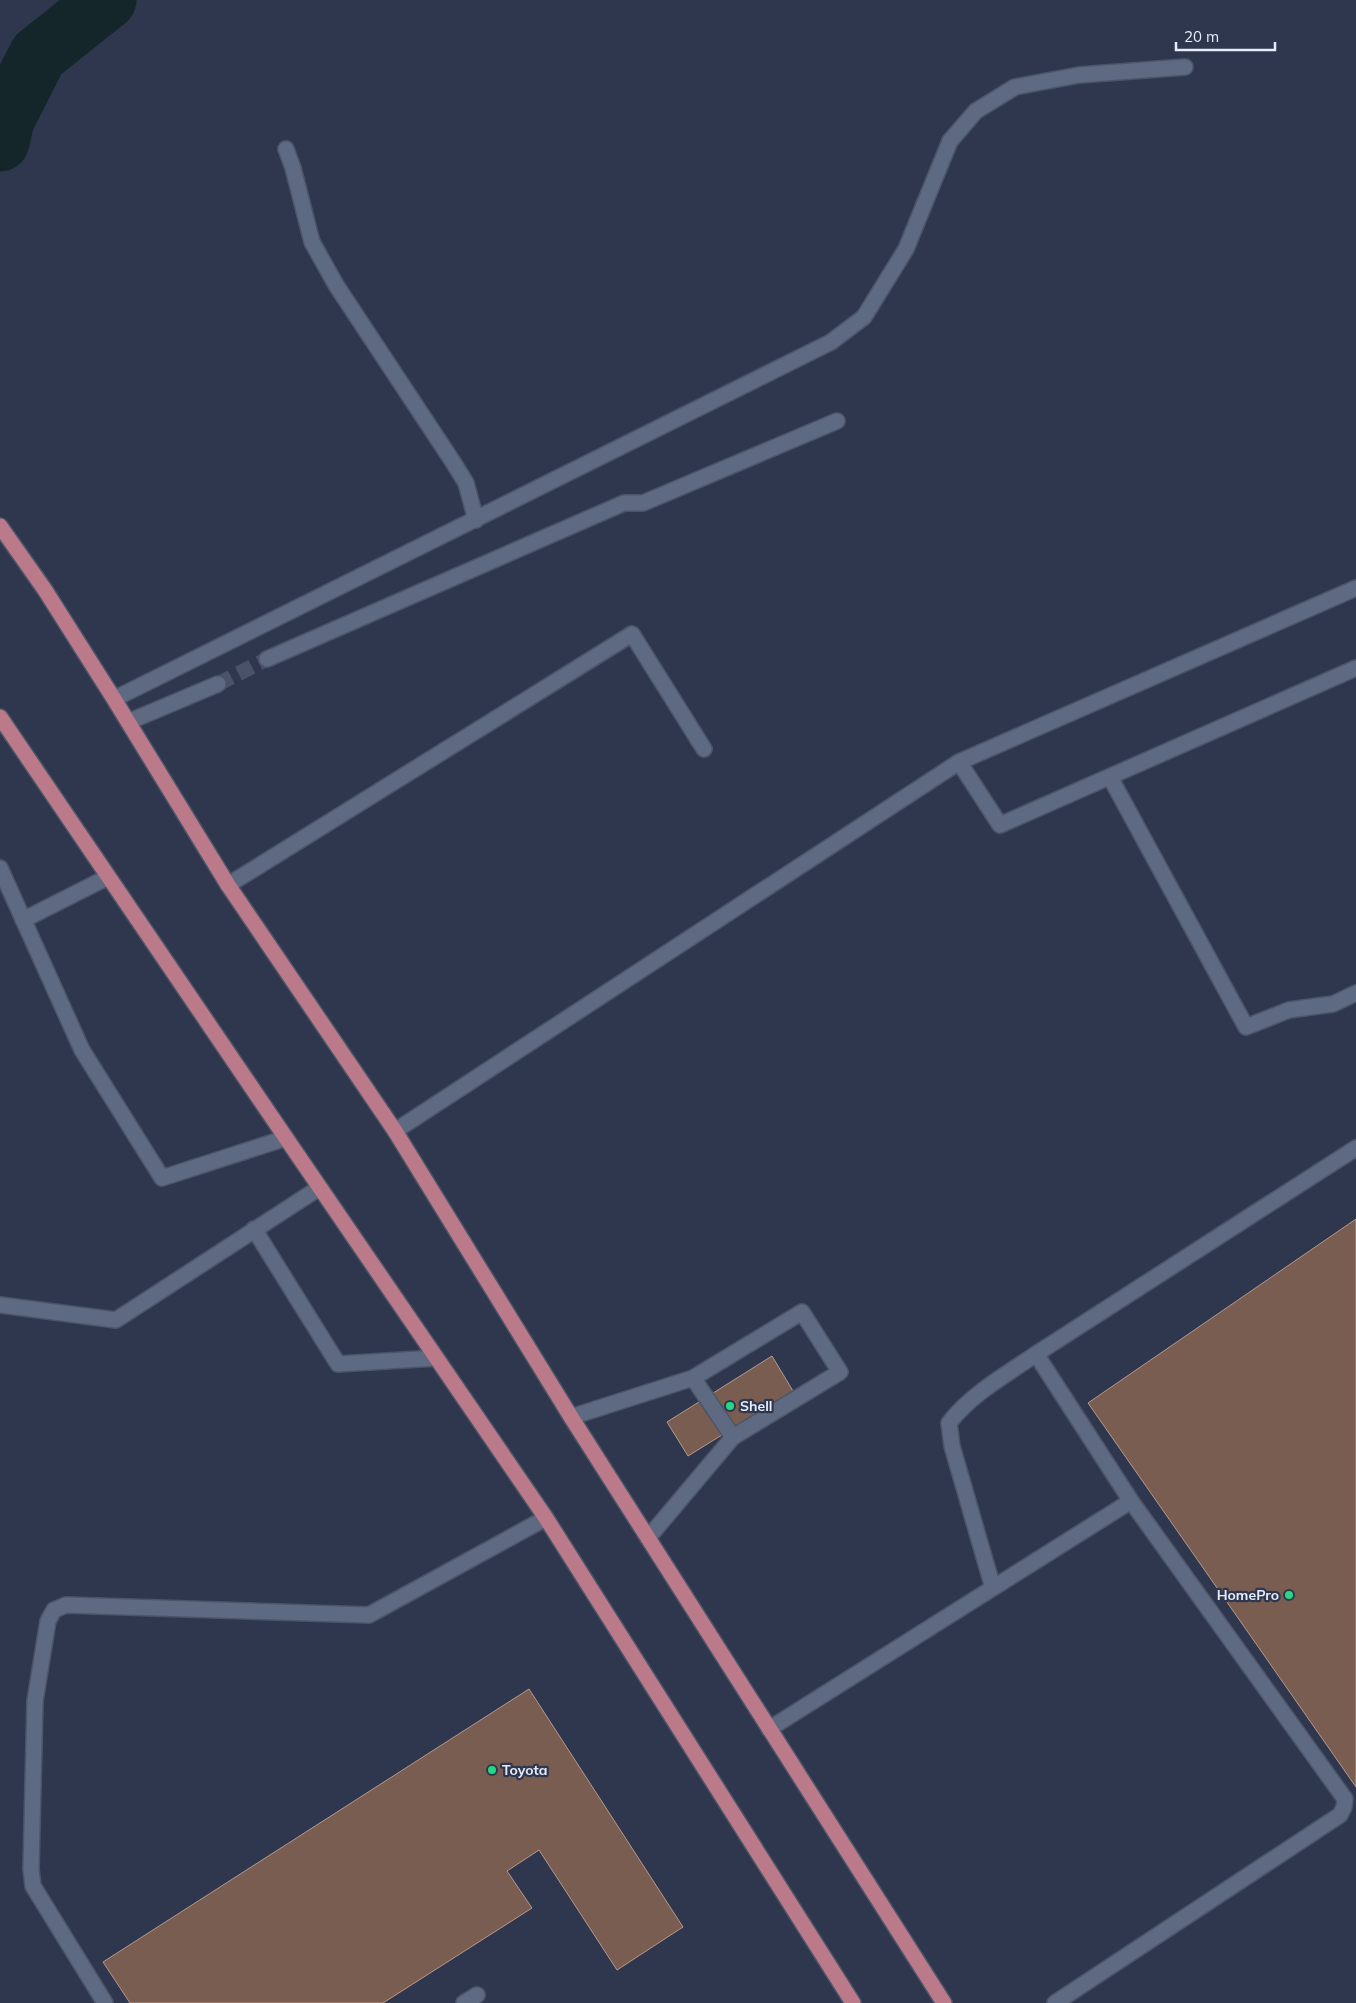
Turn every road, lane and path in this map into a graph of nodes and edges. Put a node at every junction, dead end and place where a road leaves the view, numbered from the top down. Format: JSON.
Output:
{"nodes":[{"id":1,"x":1185,"y":68,"type":"dead end"},
{"id":2,"x":286,"y":149,"type":"dead end"},
{"id":3,"x":837,"y":421,"type":"dead end"},
{"id":4,"x":476,"y":520,"type":"junction"},
{"id":5,"x":0,"y":526,"type":"edge"},
{"id":6,"x":1356,"y":588,"type":"edge"},
{"id":7,"x":267,"y":660,"type":"tunnel mouth"},
{"id":8,"x":1356,"y":668,"type":"edge"},
{"id":9,"x":218,"y":684,"type":"tunnel mouth"},
{"id":10,"x":114,"y":699,"type":"junction"},
{"id":11,"x":0,"y":717,"type":"edge"},
{"id":12,"x":128,"y":722,"type":"junction"},
{"id":13,"x":704,"y":749,"type":"dead end"},
{"id":14,"x":959,"y":762,"type":"junction"},
{"id":15,"x":1110,"y":777,"type":"junction"},
{"id":16,"x":0,"y":868,"type":"edge"},
{"id":17,"x":108,"y":877,"type":"junction"},
{"id":18,"x":228,"y":885,"type":"junction"},
{"id":19,"x":23,"y":920,"type":"junction"},
{"id":20,"x":1356,"y":993,"type":"edge"},
{"id":21,"x":395,"y":1131,"type":"junction"},
{"id":22,"x":286,"y":1138,"type":"junction"},
{"id":23,"x":1356,"y":1148,"type":"edge"},
{"id":24,"x":319,"y":1188,"type":"junction"},
{"id":25,"x":254,"y":1229,"type":"junction"},
{"id":26,"x":0,"y":1305,"type":"edge"},
{"id":27,"x":1036,"y":1354,"type":"junction"},
{"id":28,"x":436,"y":1358,"type":"junction"},
{"id":29,"x":693,"y":1378,"type":"junction"},
{"id":30,"x":571,"y":1417,"type":"junction"},
{"id":31,"x":733,"y":1436,"type":"junction"},
{"id":32,"x":1130,"y":1501,"type":"junction"},
{"id":33,"x":546,"y":1518,"type":"junction"},
{"id":34,"x":648,"y":1538,"type":"junction"},
{"id":35,"x":993,"y":1588,"type":"junction"},
{"id":36,"x":769,"y":1729,"type":"junction"},
{"id":37,"x":105,"y":2003,"type":"edge"},
{"id":38,"x":853,"y":2003,"type":"edge"},
{"id":39,"x":944,"y":2003,"type":"edge"},
{"id":40,"x":1056,"y":2003,"type":"edge"}],
"edges":[{"from":1,"to":4,"type":"lane"},
{"from":2,"to":4,"type":"lane"},
{"from":3,"to":7,"type":"lane"},
{"from":4,"to":10,"type":"lane"},
{"from":5,"to":10,"type":"main road"},
{"from":6,"to":14,"type":"lane"},
{"from":8,"to":15,"type":"lane"},
{"from":9,"to":12,"type":"lane"},
{"from":10,"to":12,"type":"main road"},
{"from":11,"to":17,"type":"main road"},
{"from":12,"to":18,"type":"main road"},
{"from":13,"to":18,"type":"lane"},
{"from":14,"to":15,"type":"lane"},
{"from":14,"to":21,"type":"lane"},
{"from":15,"to":20,"type":"lane"},
{"from":16,"to":19,"type":"lane"},
{"from":17,"to":19,"type":"lane"},
{"from":17,"to":22,"type":"main road"},
{"from":18,"to":21,"type":"main road"},
{"from":19,"to":22,"type":"lane"},
{"from":21,"to":30,"type":"main road"},
{"from":22,"to":24,"type":"main road"},
{"from":23,"to":27,"type":"lane"},
{"from":24,"to":25,"type":"lane"},
{"from":24,"to":28,"type":"main road"},
{"from":25,"to":26,"type":"lane"},
{"from":25,"to":28,"type":"lane"},
{"from":27,"to":32,"type":"lane"},
{"from":27,"to":35,"type":"lane"},
{"from":28,"to":33,"type":"main road"},
{"from":29,"to":30,"type":"lane"},
{"from":29,"to":31,"type":"lane"},
{"from":29,"to":31,"type":"lane"},
{"from":30,"to":34,"type":"main road"},
{"from":31,"to":34,"type":"lane"},
{"from":32,"to":35,"type":"lane"},
{"from":32,"to":40,"type":"lane"},
{"from":33,"to":37,"type":"lane"},
{"from":33,"to":38,"type":"main road"},
{"from":34,"to":36,"type":"main road"},
{"from":35,"to":36,"type":"lane"},
{"from":36,"to":39,"type":"main road"}]}
